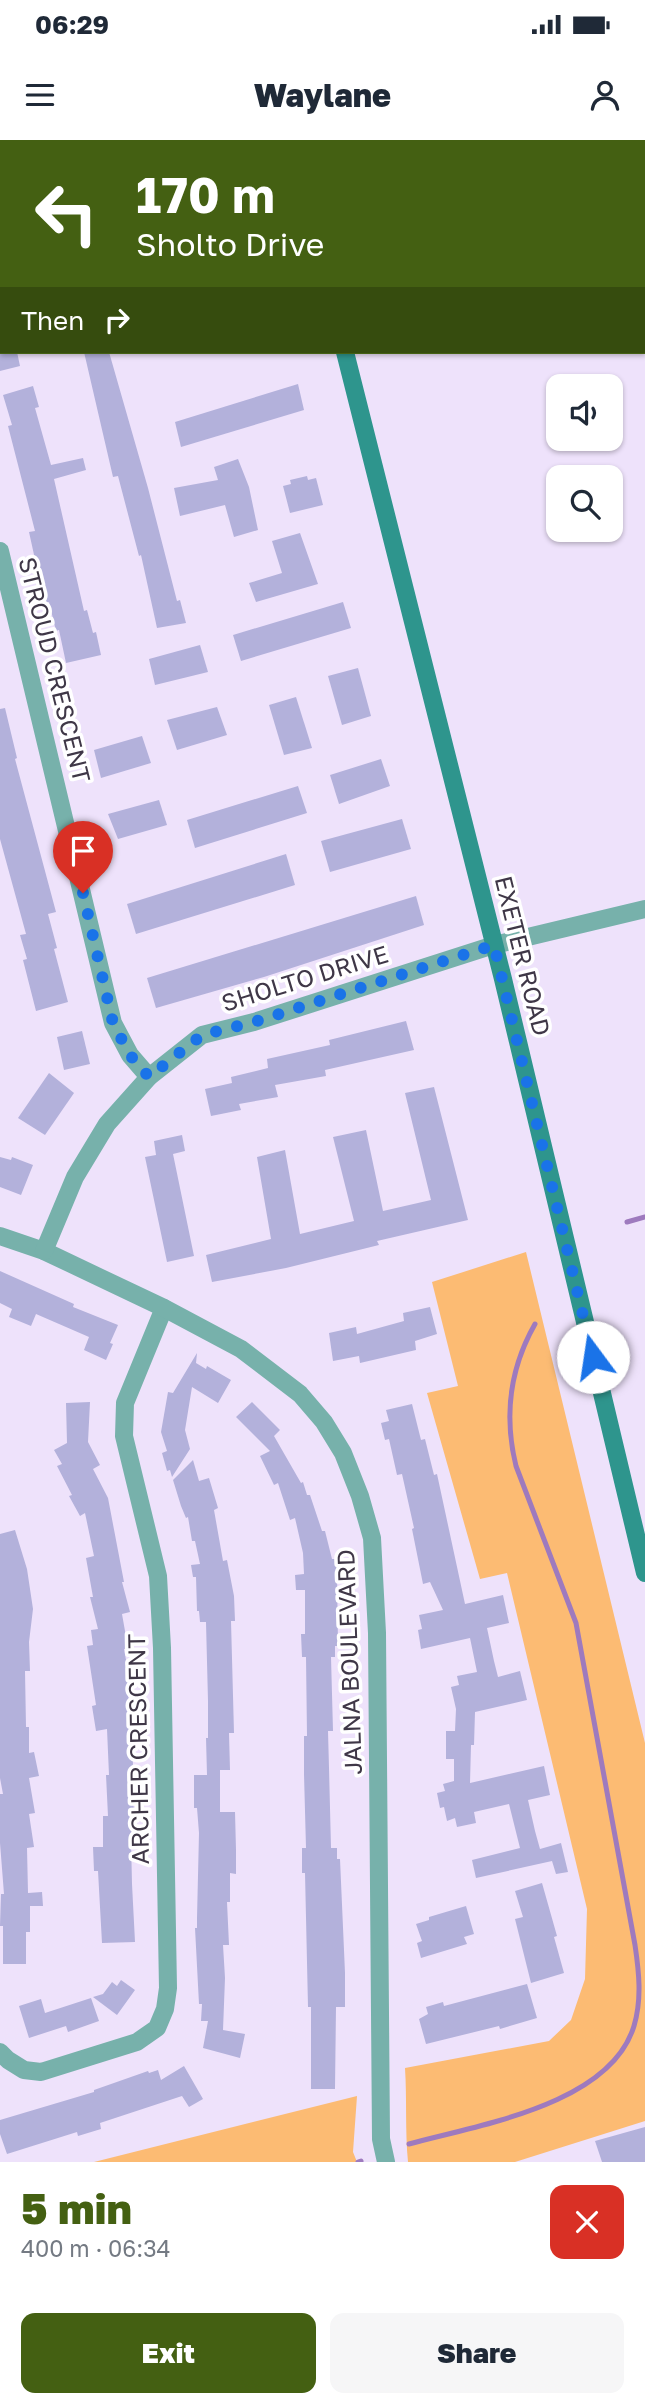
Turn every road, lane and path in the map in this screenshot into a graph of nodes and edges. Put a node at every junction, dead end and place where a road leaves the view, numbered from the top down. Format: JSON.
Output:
{"nodes":[{"id":1,"x":346,"y":354,"type":"edge"},
{"id":2,"x":0,"y":551,"type":"edge"},
{"id":3,"x":645,"y":909,"type":"edge"},
{"id":4,"x":494,"y":945,"type":"junction"},
{"id":5,"x":149,"y":1077,"type":"junction"},
{"id":6,"x":0,"y":1236,"type":"edge"},
{"id":7,"x":44,"y":1251,"type":"junction"},
{"id":8,"x":164,"y":1308,"type":"junction"},
{"id":9,"x":645,"y":1573,"type":"edge"},
{"id":10,"x":0,"y":2052,"type":"edge"},
{"id":11,"x":386,"y":2162,"type":"edge"}],
"edges":[{"from":1,"to":4,"type":"main road","name":"EXETER ROAD"},
{"from":2,"to":5,"type":"street","name":"STROUD CRESCENT"},
{"from":3,"to":4,"type":"street","name":"SHOLTO DRIVE"},
{"from":4,"to":5,"type":"street","name":"SHOLTO DRIVE"},
{"from":4,"to":9,"type":"main road","name":"EXETER ROAD"},
{"from":5,"to":7,"type":"street","name":"SHOLTO DRIVE"},
{"from":6,"to":7,"type":"street","name":"JALNA BOULEVARD"},
{"from":7,"to":8,"type":"street","name":"JALNA BOULEVARD"},
{"from":8,"to":10,"type":"street","name":"ARCHER CRESCENT"},
{"from":8,"to":11,"type":"street","name":"JALNA BOULEVARD"}]}
